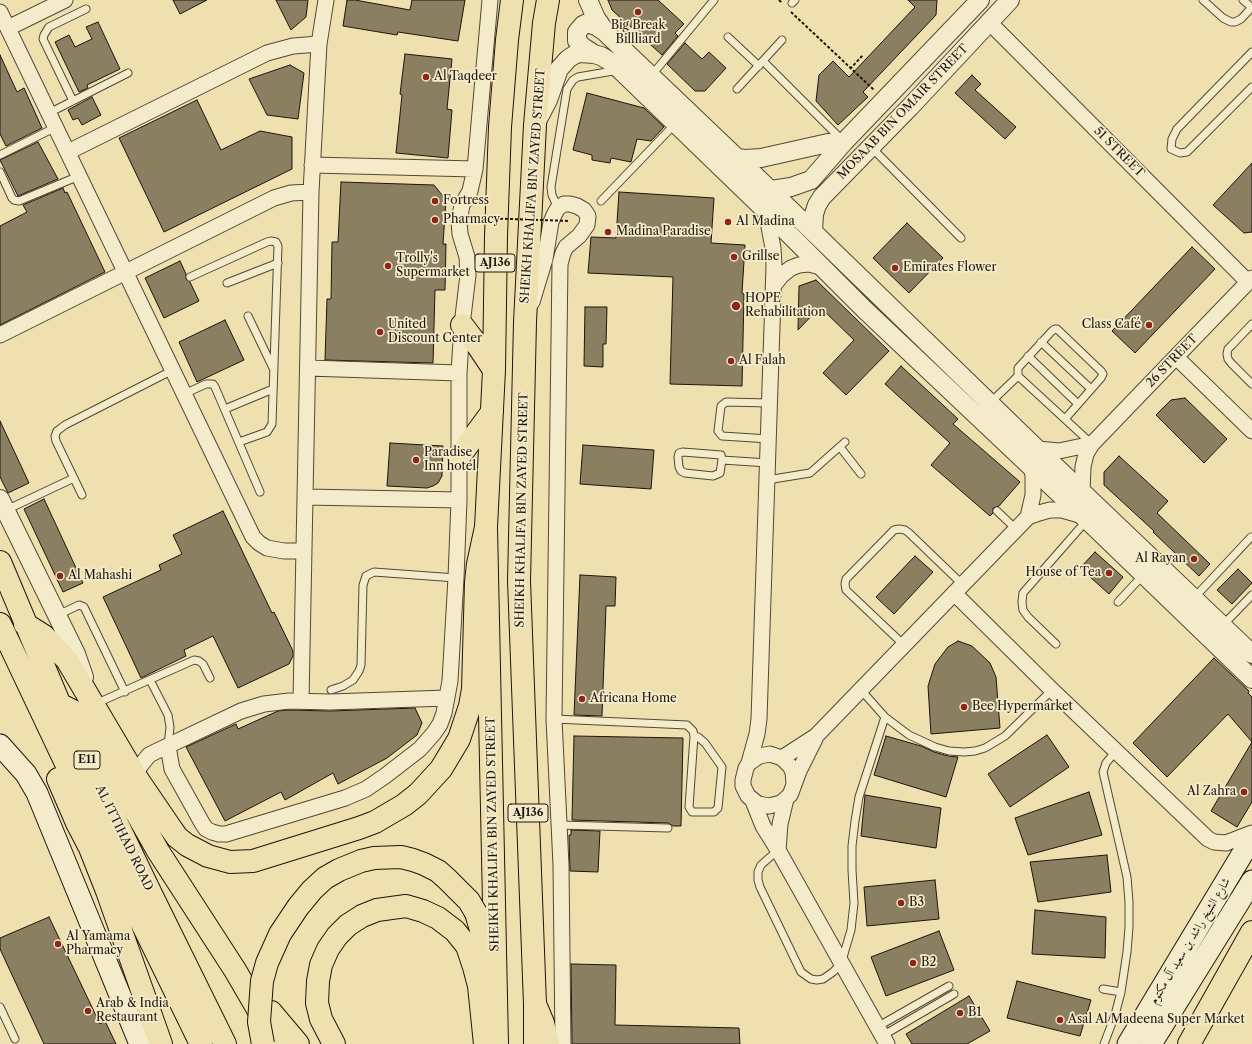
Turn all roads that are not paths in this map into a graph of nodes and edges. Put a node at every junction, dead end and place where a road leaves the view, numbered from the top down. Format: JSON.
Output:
{"nodes":[{"id":1,"x":326,"y":0,"type":"edge"},
{"id":2,"x":490,"y":0,"type":"edge"},
{"id":3,"x":512,"y":0,"type":"edge"},
{"id":4,"x":548,"y":0,"type":"edge"},
{"id":5,"x":588,"y":0,"type":"edge"},
{"id":6,"x":714,"y":0,"type":"edge"},
{"id":7,"x":1010,"y":0,"type":"edge"},
{"id":8,"x":1203,"y":0,"type":"edge"},
{"id":9,"x":1243,"y":0,"type":"edge"},
{"id":10,"x":60,"y":1,"type":"edge"},
{"id":11,"x":974,"y":2,"type":"edge"},
{"id":12,"x":1252,"y":8,"type":"edge"},
{"id":13,"x":86,"y":9,"type":"dead end"},
{"id":14,"x":0,"y":12,"type":"edge"},
{"id":15,"x":989,"y":22,"type":"junction"},
{"id":16,"x":4,"y":32,"type":"edge"},
{"id":17,"x":607,"y":34,"type":"junction"},
{"id":18,"x":728,"y":37,"type":"dead end"},
{"id":19,"x":782,"y":40,"type":"dead end"},
{"id":20,"x":319,"y":44,"type":"junction"},
{"id":21,"x":1252,"y":52,"type":"edge"},
{"id":22,"x":594,"y":54,"type":"junction"},
{"id":23,"x":761,"y":64,"type":"junction"},
{"id":24,"x":620,"y":70,"type":"junction"},
{"id":25,"x":128,"y":73,"type":"dead end"},
{"id":26,"x":651,"y":76,"type":"junction"},
{"id":27,"x":1252,"y":87,"type":"edge"},
{"id":28,"x":737,"y":89,"type":"dead end"},
{"id":29,"x":73,"y":101,"type":"junction"},
{"id":30,"x":49,"y":114,"type":"junction"},
{"id":31,"x":676,"y":124,"type":"junction"},
{"id":32,"x":535,"y":125,"type":"junction"},
{"id":33,"x":56,"y":127,"type":"junction"},
{"id":34,"x":844,"y":142,"type":"junction"},
{"id":35,"x":871,"y":148,"type":"junction"},
{"id":36,"x":68,"y":152,"type":"junction"},
{"id":37,"x":0,"y":155,"type":"edge"},
{"id":38,"x":737,"y":158,"type":"junction"},
{"id":39,"x":312,"y":165,"type":"junction"},
{"id":40,"x":475,"y":169,"type":"junction"},
{"id":41,"x":0,"y":172,"type":"edge"},
{"id":42,"x":79,"y":176,"type":"junction"},
{"id":43,"x":811,"y":180,"type":"junction"},
{"id":44,"x":771,"y":190,"type":"junction"},
{"id":45,"x":311,"y":192,"type":"junction"},
{"id":46,"x":822,"y":197,"type":"junction"},
{"id":47,"x":601,"y":201,"type":"dead end"},
{"id":48,"x":558,"y":208,"type":"junction"},
{"id":49,"x":766,"y":211,"type":"junction"},
{"id":50,"x":813,"y":232,"type":"junction"},
{"id":51,"x":961,"y":238,"type":"dead end"},
{"id":52,"x":278,"y":263,"type":"junction"},
{"id":53,"x":825,"y":269,"type":"junction"},
{"id":54,"x":126,"y":273,"type":"junction"},
{"id":55,"x":190,"y":277,"type":"dead end"},
{"id":56,"x":1250,"y":280,"type":"edge"},
{"id":57,"x":227,"y":283,"type":"dead end"},
{"id":58,"x":774,"y":285,"type":"junction"},
{"id":59,"x":248,"y":316,"type":"dead end"},
{"id":60,"x":525,"y":322,"type":"junction"},
{"id":61,"x":462,"y":324,"type":"junction"},
{"id":62,"x":1252,"y":324,"type":"edge"},
{"id":63,"x":0,"y":335,"type":"edge"},
{"id":64,"x":1041,"y":342,"type":"junction"},
{"id":65,"x":1028,"y":356,"type":"junction"},
{"id":66,"x":1176,"y":357,"type":"junction"},
{"id":67,"x":308,"y":368,"type":"junction"},
{"id":68,"x":173,"y":370,"type":"junction"},
{"id":69,"x":274,"y":370,"type":"junction"},
{"id":70,"x":494,"y":370,"type":"junction"},
{"id":71,"x":458,"y":373,"type":"junction"},
{"id":72,"x":1018,"y":376,"type":"junction"},
{"id":73,"x":1252,"y":384,"type":"edge"},
{"id":74,"x":273,"y":389,"type":"junction"},
{"id":75,"x":1091,"y":389,"type":"junction"},
{"id":76,"x":184,"y":394,"type":"junction"},
{"id":77,"x":770,"y":403,"type":"junction"},
{"id":78,"x":990,"y":403,"type":"junction"},
{"id":79,"x":1078,"y":404,"type":"junction"},
{"id":80,"x":226,"y":410,"type":"junction"},
{"id":81,"x":492,"y":412,"type":"junction"},
{"id":82,"x":1065,"y":419,"type":"junction"},
{"id":83,"x":1252,"y":431,"type":"edge"},
{"id":84,"x":768,"y":440,"type":"junction"},
{"id":85,"x":239,"y":442,"type":"junction"},
{"id":86,"x":1092,"y":444,"type":"junction"},
{"id":87,"x":1037,"y":449,"type":"junction"},
{"id":88,"x":459,"y":457,"type":"junction"},
{"id":89,"x":722,"y":460,"type":"junction"},
{"id":90,"x":768,"y":463,"type":"junction"},
{"id":91,"x":1031,"y":466,"type":"junction"},
{"id":92,"x":861,"y":474,"type":"dead end"},
{"id":93,"x":74,"y":478,"type":"junction"},
{"id":94,"x":767,"y":480,"type":"junction"},
{"id":95,"x":260,"y":492,"type":"dead end"},
{"id":96,"x":1082,"y":492,"type":"junction"},
{"id":97,"x":82,"y":495,"type":"dead end"},
{"id":98,"x":306,"y":497,"type":"junction"},
{"id":99,"x":459,"y":500,"type":"junction"},
{"id":100,"x":3,"y":505,"type":"edge"},
{"id":101,"x":996,"y":511,"type":"dead end"},
{"id":102,"x":1028,"y":517,"type":"junction"},
{"id":103,"x":1086,"y":518,"type":"junction"},
{"id":104,"x":486,"y":527,"type":"junction"},
{"id":105,"x":1016,"y":529,"type":"junction"},
{"id":106,"x":1251,"y":537,"type":"dead end"},
{"id":107,"x":303,"y":551,"type":"junction"},
{"id":108,"x":0,"y":562,"type":"edge"},
{"id":109,"x":1144,"y":574,"type":"junction"},
{"id":110,"x":456,"y":578,"type":"junction"},
{"id":111,"x":958,"y":589,"type":"junction"},
{"id":112,"x":1252,"y":596,"type":"edge"},
{"id":113,"x":1193,"y":598,"type":"junction"},
{"id":114,"x":1118,"y":602,"type":"dead end"},
{"id":115,"x":58,"y":615,"type":"junction"},
{"id":116,"x":0,"y":624,"type":"edge"},
{"id":117,"x":25,"y":624,"type":"junction"},
{"id":118,"x":1223,"y":626,"type":"junction"},
{"id":119,"x":1056,"y":644,"type":"dead end"},
{"id":120,"x":904,"y":645,"type":"junction"},
{"id":121,"x":1252,"y":654,"type":"edge"},
{"id":122,"x":210,"y":678,"type":"dead end"},
{"id":123,"x":1252,"y":679,"type":"edge"},
{"id":124,"x":150,"y":680,"type":"junction"},
{"id":125,"x":330,"y":690,"type":"dead end"},
{"id":126,"x":861,"y":690,"type":"junction"},
{"id":127,"x":1052,"y":690,"type":"junction"},
{"id":128,"x":124,"y":692,"type":"junction"},
{"id":129,"x":447,"y":698,"type":"junction"},
{"id":130,"x":90,"y":699,"type":"junction"},
{"id":131,"x":301,"y":701,"type":"junction"},
{"id":132,"x":60,"y":705,"type":"junction"},
{"id":133,"x":885,"y":717,"type":"junction"},
{"id":134,"x":554,"y":719,"type":"junction"},
{"id":135,"x":759,"y":719,"type":"junction"},
{"id":136,"x":54,"y":736,"type":"junction"},
{"id":137,"x":694,"y":736,"type":"junction"},
{"id":138,"x":816,"y":736,"type":"junction"},
{"id":139,"x":168,"y":746,"type":"junction"},
{"id":140,"x":0,"y":747,"type":"edge"},
{"id":141,"x":1116,"y":751,"type":"junction"},
{"id":142,"x":779,"y":757,"type":"junction"},
{"id":143,"x":749,"y":763,"type":"junction"},
{"id":144,"x":138,"y":780,"type":"junction"},
{"id":145,"x":794,"y":784,"type":"junction"},
{"id":146,"x":786,"y":799,"type":"junction"},
{"id":147,"x":752,"y":801,"type":"junction"},
{"id":148,"x":559,"y":825,"type":"junction"},
{"id":149,"x":668,"y":828,"type":"dead end"},
{"id":150,"x":1252,"y":833,"type":"edge"},
{"id":151,"x":1252,"y":838,"type":"edge"},
{"id":152,"x":778,"y":850,"type":"junction"},
{"id":153,"x":1252,"y":881,"type":"edge"},
{"id":154,"x":1252,"y":932,"type":"edge"},
{"id":155,"x":841,"y":964,"type":"junction"},
{"id":156,"x":235,"y":970,"type":"junction"},
{"id":157,"x":949,"y":986,"type":"dead end"},
{"id":158,"x":1103,"y":989,"type":"dead end"},
{"id":159,"x":1121,"y":992,"type":"junction"},
{"id":160,"x":954,"y":994,"type":"dead end"},
{"id":161,"x":535,"y":1004,"type":"junction"},
{"id":162,"x":0,"y":1007,"type":"edge"},
{"id":163,"x":882,"y":1036,"type":"edge"},
{"id":164,"x":15,"y":1039,"type":"dead end"},
{"id":165,"x":493,"y":1042,"type":"edge"},
{"id":166,"x":140,"y":1044,"type":"edge"},
{"id":167,"x":161,"y":1044,"type":"edge"},
{"id":168,"x":201,"y":1044,"type":"edge"},
{"id":169,"x":225,"y":1044,"type":"edge"},
{"id":170,"x":263,"y":1044,"type":"edge"},
{"id":171,"x":278,"y":1044,"type":"edge"},
{"id":172,"x":298,"y":1044,"type":"edge"},
{"id":173,"x":334,"y":1044,"type":"edge"},
{"id":174,"x":534,"y":1044,"type":"edge"},
{"id":175,"x":548,"y":1044,"type":"edge"},
{"id":176,"x":563,"y":1044,"type":"edge"},
{"id":177,"x":1104,"y":1044,"type":"edge"},
{"id":178,"x":1128,"y":1044,"type":"edge"},
{"id":179,"x":1151,"y":1044,"type":"edge"},
{"id":180,"x":1189,"y":1044,"type":"edge"}],
"edges":[{"from":1,"to":20,"type":"street"},
{"from":2,"to":40,"type":"street"},
{"from":3,"to":70,"type":"main road","name":"SHEIKH KHALIFA BIN ZAYED STREET","number":"AJ136"},
{"from":4,"to":32,"type":"main road","name":"SHEIKH KHALIFA BIN ZAYED STREET","number":"AJ136"},
{"from":5,"to":17,"type":"street"},
{"from":6,"to":26,"type":"lane"},
{"from":7,"to":15,"type":"street","name":"MOSAAB BIN OMAIR STREET"},
{"from":8,"to":12,"type":"lane"},
{"from":9,"to":12,"type":"lane"},
{"from":10,"to":16,"type":"street"},
{"from":11,"to":34,"type":"street","name":"MOSAAB BIN OMAIR STREET"},
{"from":13,"to":29,"type":"lane"},
{"from":14,"to":16,"type":"street"},
{"from":15,"to":35,"type":"street","name":"MOSAAB BIN OMAIR STREET"},
{"from":15,"to":56,"type":"street","name":"51 STREET"},
{"from":16,"to":30,"type":"street"},
{"from":17,"to":22,"type":"street"},
{"from":17,"to":26,"type":"street"},
{"from":18,"to":23,"type":"lane"},
{"from":19,"to":23,"type":"lane"},
{"from":20,"to":36,"type":"street"},
{"from":20,"to":39,"type":"street"},
{"from":21,"to":27,"type":"lane"},
{"from":22,"to":24,"type":"street"},
{"from":22,"to":32,"type":"street"},
{"from":23,"to":28,"type":"lane"},
{"from":23,"to":34,"type":"lane"},
{"from":24,"to":31,"type":"street"},
{"from":24,"to":48,"type":"lane"},
{"from":25,"to":29,"type":"lane"},
{"from":26,"to":38,"type":"street"},
{"from":29,"to":30,"type":"lane"},
{"from":30,"to":33,"type":"street"},
{"from":31,"to":47,"type":"lane"},
{"from":31,"to":49,"type":"street"},
{"from":32,"to":60,"type":"main road","name":"SHEIKH KHALIFA BIN ZAYED STREET","number":"AJ136"},
{"from":33,"to":36,"type":"street"},
{"from":33,"to":37,"type":"lane"},
{"from":34,"to":38,"type":"street"},
{"from":34,"to":43,"type":"street","name":"MOSAAB BIN OMAIR STREET"},
{"from":35,"to":46,"type":"street","name":"MOSAAB BIN OMAIR STREET"},
{"from":35,"to":51,"type":"lane"},
{"from":36,"to":42,"type":"street"},
{"from":38,"to":44,"type":"street"},
{"from":39,"to":40,"type":"street"},
{"from":39,"to":45,"type":"street"},
{"from":40,"to":61,"type":"street"},
{"from":41,"to":42,"type":"lane"},
{"from":42,"to":54,"type":"street"},
{"from":43,"to":44,"type":"street","name":"MOSAAB BIN OMAIR STREET"},
{"from":43,"to":46,"type":"street"},
{"from":44,"to":50,"type":"street"},
{"from":45,"to":54,"type":"street"},
{"from":45,"to":67,"type":"street"},
{"from":46,"to":50,"type":"street","name":"MOSAAB BIN OMAIR STREET"},
{"from":48,"to":60,"type":"street"},
{"from":48,"to":134,"type":"street"},
{"from":49,"to":53,"type":"street"},
{"from":49,"to":58,"type":"street"},
{"from":50,"to":78,"type":"street"},
{"from":52,"to":55,"type":"lane"},
{"from":52,"to":57,"type":"lane"},
{"from":52,"to":69,"type":"lane"},
{"from":53,"to":58,"type":"street"},
{"from":53,"to":91,"type":"street"},
{"from":54,"to":63,"type":"street"},
{"from":54,"to":68,"type":"street"},
{"from":56,"to":66,"type":"street","name":"26 STREET"},
{"from":58,"to":77,"type":"street"},
{"from":59,"to":69,"type":"lane"},
{"from":60,"to":161,"type":"main road","name":"SHEIKH KHALIFA BIN ZAYED STREET","number":"AJ136"},
{"from":61,"to":70,"type":"main road"},
{"from":61,"to":71,"type":"street"},
{"from":62,"to":73,"type":"lane"},
{"from":64,"to":65,"type":"lane"},
{"from":64,"to":75,"type":"lane"},
{"from":64,"to":75,"type":"lane"},
{"from":65,"to":72,"type":"lane"},
{"from":65,"to":79,"type":"lane"},
{"from":66,"to":83,"type":"street"},
{"from":66,"to":86,"type":"street","name":"26 STREET"},
{"from":67,"to":71,"type":"street"},
{"from":67,"to":98,"type":"street"},
{"from":68,"to":76,"type":"street"},
{"from":68,"to":93,"type":"lane"},
{"from":69,"to":74,"type":"lane"},
{"from":70,"to":81,"type":"main road","name":"SHEIKH KHALIFA BIN ZAYED STREET","number":"AJ136"},
{"from":71,"to":88,"type":"street"},
{"from":72,"to":78,"type":"lane"},
{"from":72,"to":82,"type":"lane"},
{"from":74,"to":80,"type":"lane"},
{"from":74,"to":85,"type":"lane"},
{"from":75,"to":79,"type":"lane"},
{"from":76,"to":80,"type":"lane"},
{"from":76,"to":107,"type":"street"},
{"from":77,"to":84,"type":"street"},
{"from":77,"to":84,"type":"lane"},
{"from":78,"to":87,"type":"street"},
{"from":79,"to":82,"type":"lane"},
{"from":80,"to":85,"type":"lane"},
{"from":81,"to":88,"type":"main road"},
{"from":81,"to":104,"type":"main road","name":"SHEIKH KHALIFA BIN ZAYED STREET","number":"AJ136"},
{"from":82,"to":86,"type":"lane"},
{"from":84,"to":90,"type":"street"},
{"from":85,"to":95,"type":"lane"},
{"from":86,"to":87,"type":"street"},
{"from":86,"to":96,"type":"street","name":"26 STREET"},
{"from":87,"to":96,"type":"street"},
{"from":88,"to":99,"type":"street"},
{"from":89,"to":89,"type":"lane"},
{"from":89,"to":90,"type":"lane"},
{"from":90,"to":94,"type":"street"},
{"from":91,"to":102,"type":"street"},
{"from":91,"to":103,"type":"street"},
{"from":92,"to":94,"type":"lane"},
{"from":93,"to":97,"type":"lane"},
{"from":93,"to":100,"type":"lane"},
{"from":94,"to":135,"type":"street"},
{"from":96,"to":113,"type":"street"},
{"from":98,"to":99,"type":"street"},
{"from":98,"to":107,"type":"street"},
{"from":99,"to":110,"type":"street"},
{"from":100,"to":115,"type":"street"},
{"from":101,"to":105,"type":"lane"},
{"from":102,"to":103,"type":"street"},
{"from":102,"to":105,"type":"street"},
{"from":103,"to":109,"type":"street"},
{"from":103,"to":119,"type":"lane"},
{"from":104,"to":144,"type":"main road"},
{"from":104,"to":165,"type":"main road","name":"SHEIKH KHALIFA BIN ZAYED STREET","number":"AJ136"},
{"from":105,"to":111,"type":"street"},
{"from":106,"to":113,"type":"lane"},
{"from":107,"to":131,"type":"street"},
{"from":108,"to":117,"type":"main road","name":"AL ITTIHAD ROAD","number":"E11"},
{"from":109,"to":114,"type":"lane"},
{"from":109,"to":123,"type":"street"},
{"from":110,"to":125,"type":"lane"},
{"from":110,"to":129,"type":"street"},
{"from":111,"to":120,"type":"street"},
{"from":111,"to":120,"type":"lane"},
{"from":111,"to":127,"type":"street"},
{"from":112,"to":118,"type":"lane"},
{"from":113,"to":118,"type":"street"},
{"from":115,"to":128,"type":"lane"},
{"from":115,"to":130,"type":"street"},
{"from":116,"to":136,"type":"main road","name":"AL ITTIHAD ROAD","number":"E11"},
{"from":117,"to":130,"type":"main road"},
{"from":117,"to":132,"type":"main road","name":"AL ITTIHAD ROAD","number":"E11"},
{"from":118,"to":121,"type":"street"},
{"from":120,"to":126,"type":"street"},
{"from":122,"to":124,"type":"lane"},
{"from":124,"to":128,"type":"lane"},
{"from":124,"to":139,"type":"lane"},
{"from":126,"to":133,"type":"lane"},
{"from":126,"to":138,"type":"street"},
{"from":127,"to":133,"type":"lane"},
{"from":127,"to":141,"type":"street"},
{"from":128,"to":130,"type":"lane"},
{"from":129,"to":131,"type":"street"},
{"from":129,"to":139,"type":"street"},
{"from":130,"to":144,"type":"main road"},
{"from":131,"to":139,"type":"street"},
{"from":132,"to":156,"type":"main road"},
{"from":132,"to":169,"type":"main road","name":"AL ITTIHAD ROAD","number":"E11"},
{"from":133,"to":155,"type":"lane"},
{"from":134,"to":137,"type":"lane"},
{"from":134,"to":148,"type":"street"},
{"from":135,"to":142,"type":"street"},
{"from":135,"to":143,"type":"street"},
{"from":136,"to":167,"type":"main road"},
{"from":136,"to":168,"type":"main road","name":"AL ITTIHAD ROAD","number":"E11"},
{"from":137,"to":137,"type":"lane"},
{"from":138,"to":142,"type":"street"},
{"from":138,"to":145,"type":"street"},
{"from":139,"to":144,"type":"street"},
{"from":140,"to":166,"type":"main road"},
{"from":141,"to":150,"type":"street"},
{"from":141,"to":159,"type":"lane"},
{"from":142,"to":143,"type":"street"},
{"from":142,"to":145,"type":"street"},
{"from":143,"to":147,"type":"street"},
{"from":145,"to":146,"type":"street"},
{"from":146,"to":147,"type":"street"},
{"from":146,"to":152,"type":"street"},
{"from":147,"to":152,"type":"street"},
{"from":148,"to":149,"type":"lane"},
{"from":148,"to":176,"type":"street"},
{"from":151,"to":178,"type":"main road","name":"شارع الشيخ راشد بن سعيد آل مكتوم"},
{"from":152,"to":155,"type":"street"},
{"from":152,"to":155,"type":"lane"},
{"from":153,"to":179,"type":"main road","name":"شارع الشيخ راشد بن سعيد آل مكتوم"},
{"from":154,"to":180,"type":"main road"},
{"from":155,"to":163,"type":"street"},
{"from":156,"to":171,"type":"main road"},
{"from":156,"to":172,"type":"main road"},
{"from":157,"to":163,"type":"lane"},
{"from":158,"to":159,"type":"lane"},
{"from":159,"to":177,"type":"lane"},
{"from":160,"to":163,"type":"lane"},
{"from":161,"to":174,"type":"main road","name":"SHEIKH KHALIFA BIN ZAYED STREET","number":"AJ136"},
{"from":161,"to":175,"type":"main road"},
{"from":162,"to":164,"type":"lane"},
{"from":165,"to":170,"type":"main road","bridge":true},
{"from":165,"to":173,"type":"main road"}]}
